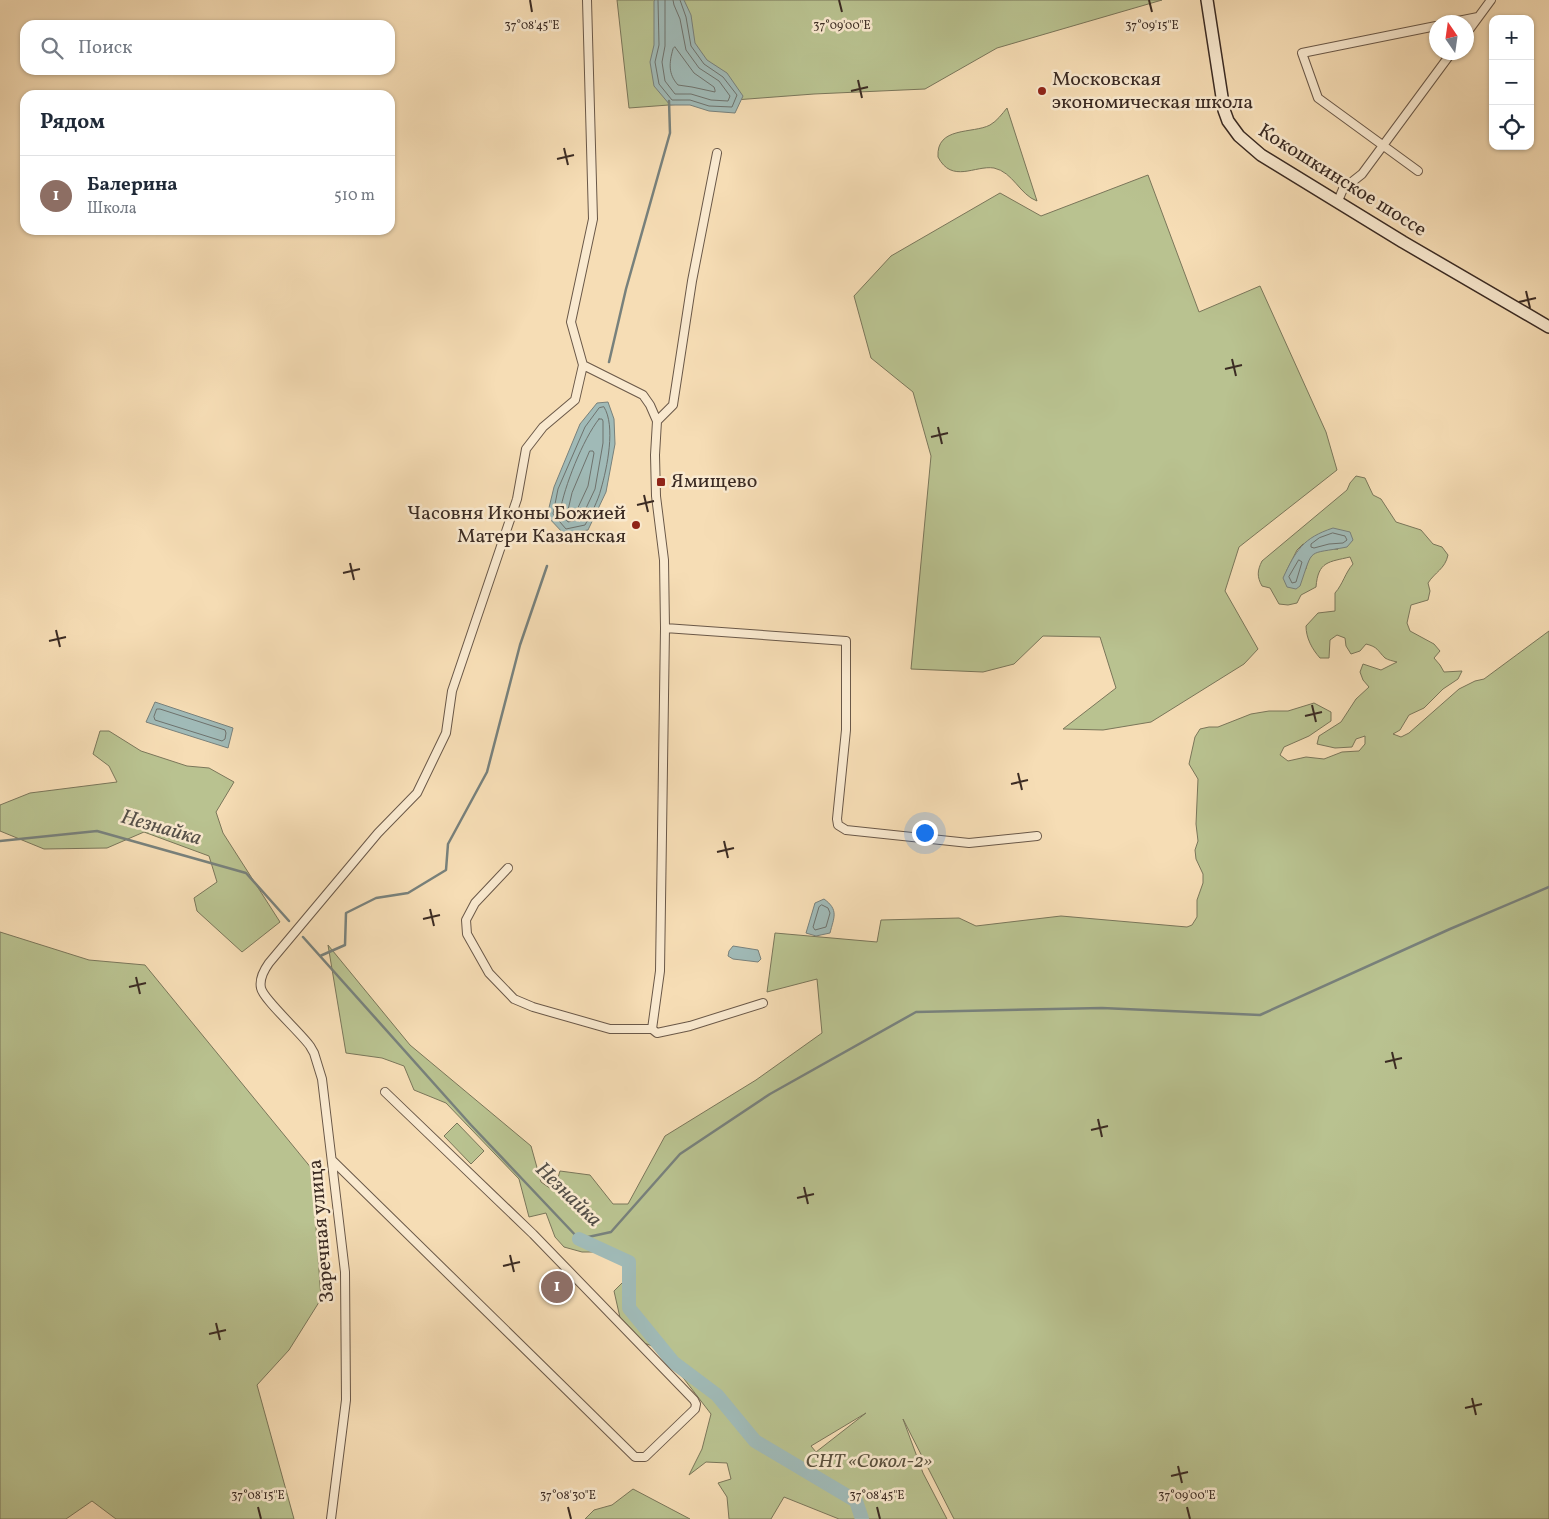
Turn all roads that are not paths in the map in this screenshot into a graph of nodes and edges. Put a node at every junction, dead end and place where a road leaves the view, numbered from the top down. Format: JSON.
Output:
{"nodes":[{"id":1,"x":587,"y":0,"type":"edge"},
{"id":2,"x":1207,"y":0,"type":"edge"},
{"id":3,"x":1491,"y":0,"type":"edge"},
{"id":4,"x":1478,"y":17,"type":"junction"},
{"id":5,"x":1474,"y":18,"type":"edge"},
{"id":6,"x":1474,"y":23,"type":"edge"},
{"id":7,"x":1429,"y":27,"type":"edge"},
{"id":8,"x":1446,"y":60,"type":"edge"},
{"id":9,"x":1383,"y":146,"type":"junction"},
{"id":10,"x":717,"y":152,"type":"dead end"},
{"id":11,"x":1418,"y":171,"type":"dead end"},
{"id":12,"x":1338,"y":201,"type":"junction"},
{"id":13,"x":1549,"y":327,"type":"edge"},
{"id":14,"x":583,"y":365,"type":"junction"},
{"id":15,"x":657,"y":421,"type":"junction"},
{"id":16,"x":665,"y":628,"type":"junction"},
{"id":17,"x":1036,"y":836,"type":"dead end"},
{"id":18,"x":508,"y":868,"type":"dead end"},
{"id":19,"x":763,"y":1003,"type":"dead end"},
{"id":20,"x":652,"y":1029,"type":"junction"},
{"id":21,"x":385,"y":1092,"type":"dead end"},
{"id":22,"x":332,"y":1160,"type":"junction"},
{"id":23,"x":331,"y":1519,"type":"edge"}],
"edges":[{"from":1,"to":14,"type":"street"},
{"from":2,"to":12,"type":"main road","name":"Кокошкинское шоссе"},
{"from":3,"to":4,"type":"street"},
{"from":4,"to":5,"type":"street"},
{"from":4,"to":6,"type":"street"},
{"from":7,"to":9,"type":"street"},
{"from":8,"to":9,"type":"street"},
{"from":9,"to":11,"type":"street"},
{"from":9,"to":12,"type":"street"},
{"from":10,"to":15,"type":"street"},
{"from":12,"to":13,"type":"main road","name":"Кокошкинское шоссе"},
{"from":14,"to":15,"type":"street"},
{"from":14,"to":22,"type":"street","name":"Заречная улица"},
{"from":15,"to":16,"type":"street"},
{"from":16,"to":17,"type":"street"},
{"from":16,"to":20,"type":"street"},
{"from":18,"to":20,"type":"street"},
{"from":19,"to":20,"type":"street"},
{"from":21,"to":22,"type":"street"},
{"from":22,"to":23,"type":"street","name":"Заречная улица"}]}
